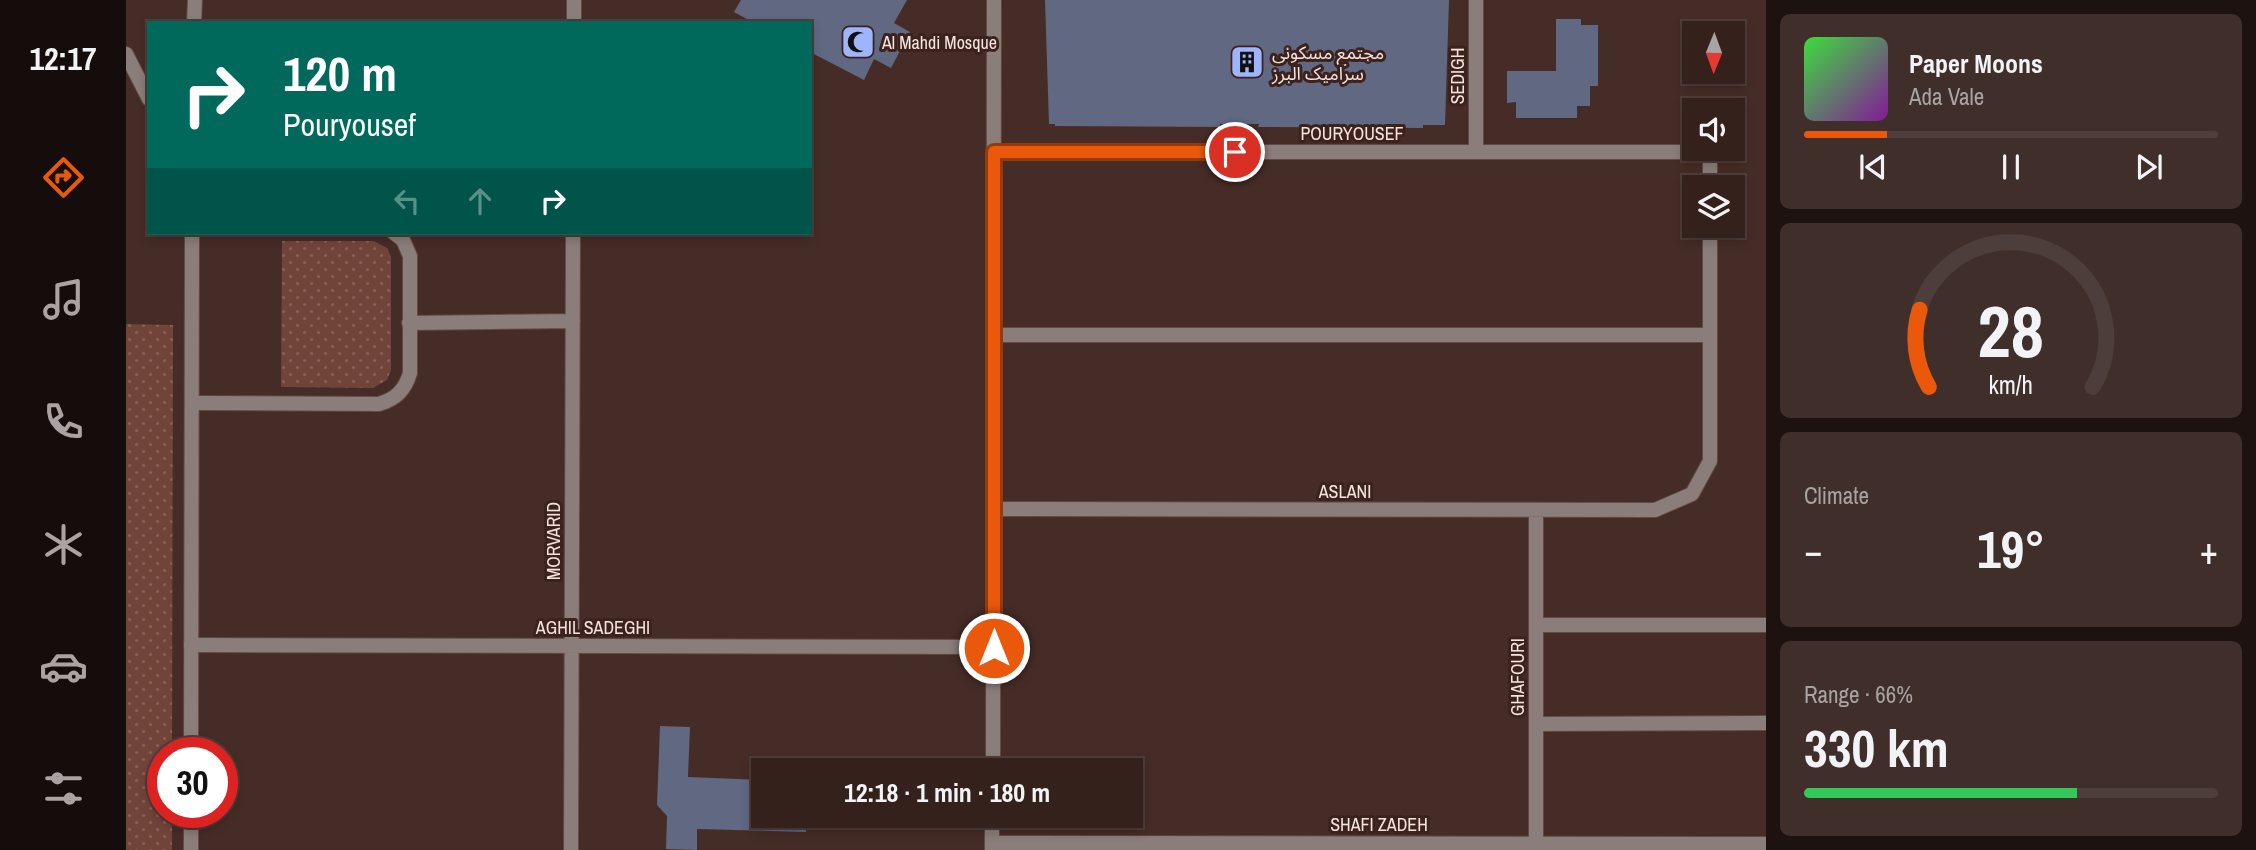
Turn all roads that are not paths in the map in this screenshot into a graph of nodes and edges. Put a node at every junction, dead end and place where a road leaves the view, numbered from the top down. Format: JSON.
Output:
{"nodes":[{"id":1,"x":195,"y":0,"type":"edge"},
{"id":2,"x":574,"y":0,"type":"edge"},
{"id":3,"x":994,"y":0,"type":"edge"},
{"id":4,"x":1476,"y":0,"type":"edge"},
{"id":5,"x":194,"y":21,"type":"edge"},
{"id":6,"x":574,"y":21,"type":"edge"},
{"id":7,"x":126,"y":54,"type":"edge"},
{"id":8,"x":147,"y":95,"type":"edge"},
{"id":9,"x":994,"y":152,"type":"junction"},
{"id":10,"x":1476,"y":152,"type":"junction"},
{"id":11,"x":1710,"y":175,"type":"edge"},
{"id":12,"x":192,"y":235,"type":"edge"},
{"id":13,"x":397,"y":235,"type":"edge"},
{"id":14,"x":573,"y":235,"type":"edge"},
{"id":15,"x":1710,"y":238,"type":"edge"},
{"id":16,"x":573,"y":321,"type":"junction"},
{"id":17,"x":410,"y":323,"type":"junction"},
{"id":18,"x":994,"y":335,"type":"junction"},
{"id":19,"x":1710,"y":335,"type":"junction"},
{"id":20,"x":192,"y":402,"type":"junction"},
{"id":21,"x":993,"y":509,"type":"junction"},
{"id":22,"x":1536,"y":510,"type":"junction"},
{"id":23,"x":1536,"y":625,"type":"junction"},
{"id":24,"x":1766,"y":625,"type":"edge"},
{"id":25,"x":191,"y":645,"type":"junction"},
{"id":26,"x":572,"y":646,"type":"junction"},
{"id":27,"x":994,"y":648,"type":"junction"},
{"id":28,"x":1766,"y":723,"type":"edge"},
{"id":29,"x":1536,"y":724,"type":"junction"},
{"id":30,"x":191,"y":737,"type":"edge"},
{"id":31,"x":993,"y":758,"type":"edge"},
{"id":32,"x":191,"y":828,"type":"edge"},
{"id":33,"x":992,"y":828,"type":"edge"},
{"id":34,"x":1536,"y":844,"type":"junction"},
{"id":35,"x":1766,"y":844,"type":"edge"},
{"id":36,"x":992,"y":846,"type":"edge"},
{"id":37,"x":191,"y":850,"type":"edge"},
{"id":38,"x":572,"y":850,"type":"edge"}],
"edges":[{"from":1,"to":5,"type":"street"},
{"from":2,"to":6,"type":"street"},
{"from":3,"to":9,"type":"street"},
{"from":4,"to":10,"type":"street","name":"SEDIGH"},
{"from":7,"to":8,"type":"street"},
{"from":9,"to":10,"type":"street","name":"POURYOUSEF"},
{"from":9,"to":18,"type":"street"},
{"from":10,"to":11,"type":"street","name":"POURYOUSEF"},
{"from":12,"to":20,"type":"street"},
{"from":13,"to":17,"type":"street"},
{"from":14,"to":16,"type":"street","name":"MORVARID"},
{"from":15,"to":19,"type":"street"},
{"from":16,"to":17,"type":"street"},
{"from":16,"to":26,"type":"street","name":"MORVARID"},
{"from":17,"to":20,"type":"street"},
{"from":18,"to":19,"type":"street"},
{"from":18,"to":21,"type":"street"},
{"from":19,"to":22,"type":"street","name":"ASLANI"},
{"from":20,"to":25,"type":"street"},
{"from":21,"to":22,"type":"street","name":"ASLANI"},
{"from":21,"to":27,"type":"street"},
{"from":22,"to":23,"type":"street","name":"GHAFOURI"},
{"from":23,"to":24,"type":"street"},
{"from":23,"to":29,"type":"street","name":"GHAFOURI"},
{"from":25,"to":26,"type":"street","name":"AGHIL SADEGHI"},
{"from":25,"to":30,"type":"street"},
{"from":26,"to":27,"type":"street","name":"AGHIL SADEGHI"},
{"from":26,"to":38,"type":"street","name":"MORVARID"},
{"from":27,"to":31,"type":"street"},
{"from":28,"to":29,"type":"street"},
{"from":29,"to":34,"type":"street","name":"GHAFOURI"},
{"from":32,"to":37,"type":"street"},
{"from":33,"to":36,"type":"street"},
{"from":34,"to":35,"type":"street","name":"SHAFI ZADEH"},
{"from":34,"to":36,"type":"street","name":"SHAFI ZADEH"}]}
